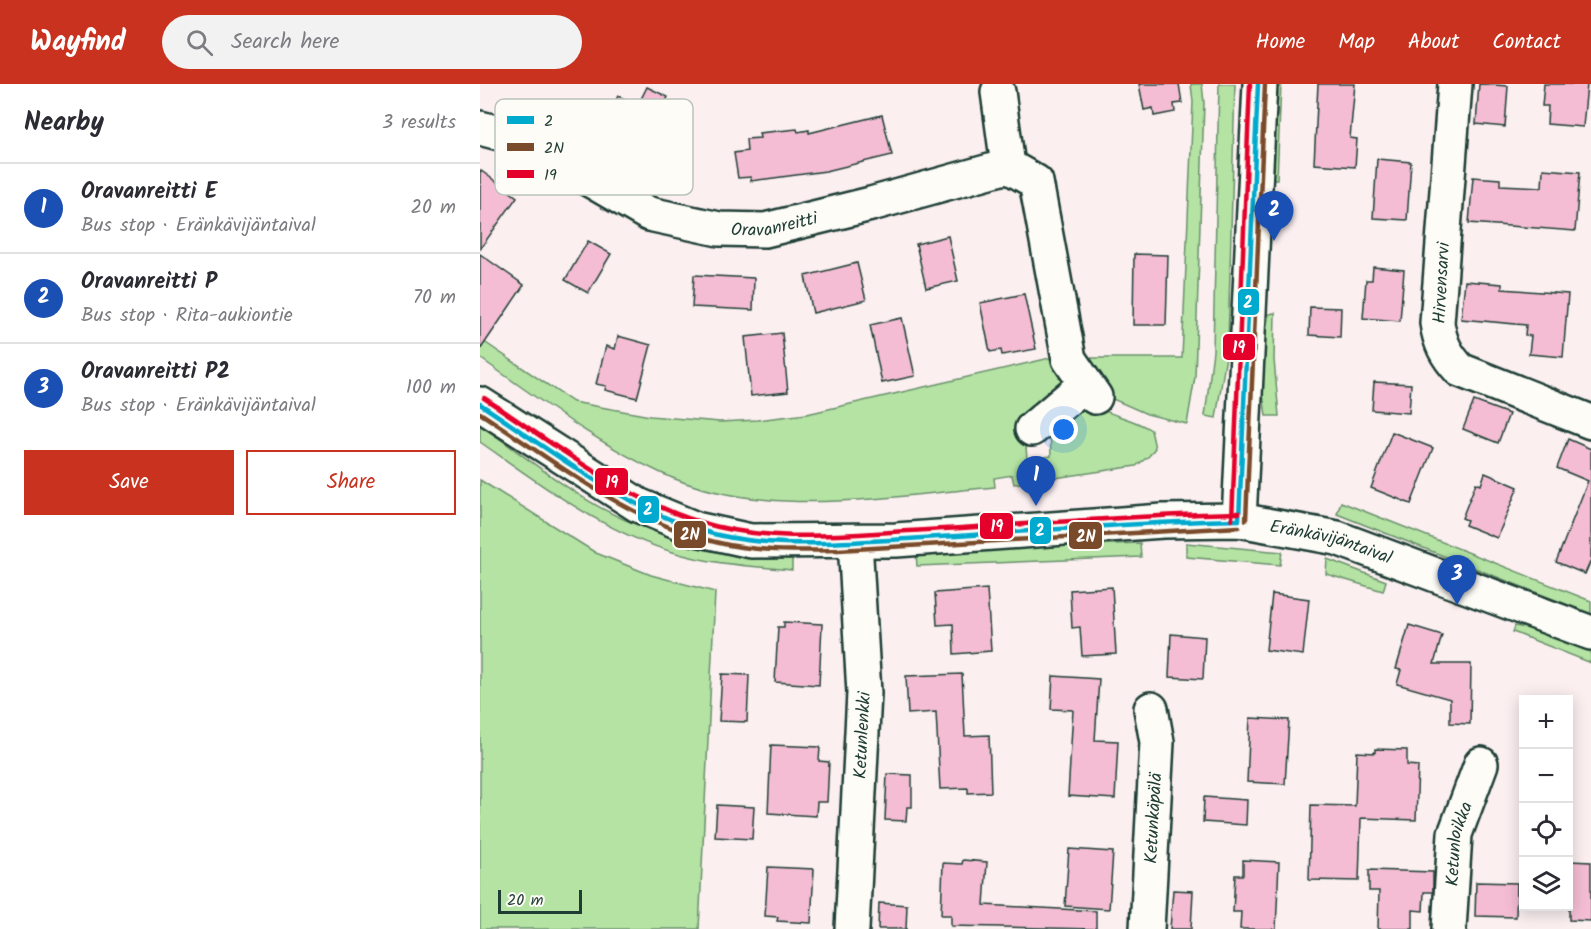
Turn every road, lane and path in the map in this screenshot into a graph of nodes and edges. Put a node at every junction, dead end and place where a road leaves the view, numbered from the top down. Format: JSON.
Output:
{"nodes":[{"id":1,"x":1455,"y":84,"type":"edge"},
{"id":2,"x":1260,"y":87,"type":"edge"},
{"id":3,"x":998,"y":92,"type":"dead end"},
{"id":4,"x":480,"y":128,"type":"edge"},
{"id":5,"x":495,"y":132,"type":"edge"},
{"id":6,"x":1008,"y":166,"type":"junction"},
{"id":7,"x":617,"y":195,"type":"edge"},
{"id":8,"x":480,"y":404,"type":"edge"},
{"id":9,"x":1591,"y":422,"type":"edge"},
{"id":10,"x":1032,"y":429,"type":"dead end"},
{"id":11,"x":1239,"y":520,"type":"junction"},
{"id":12,"x":855,"y":541,"type":"junction"},
{"id":13,"x":1591,"y":633,"type":"edge"},
{"id":14,"x":1151,"y":709,"type":"dead end"},
{"id":15,"x":1481,"y":764,"type":"dead end"},
{"id":16,"x":852,"y":929,"type":"edge"},
{"id":17,"x":1147,"y":929,"type":"edge"},
{"id":18,"x":1449,"y":929,"type":"edge"}],
"edges":[{"from":1,"to":9,"type":"street","name":"Hirvensarvi"},
{"from":2,"to":11,"type":"street"},
{"from":3,"to":6,"type":"street"},
{"from":4,"to":5,"type":"street","name":"Oravanreitti"},
{"from":6,"to":7,"type":"street","name":"Oravanreitti"},
{"from":6,"to":10,"type":"street"},
{"from":8,"to":12,"type":"street","name":"Eränkävijäntaival"},
{"from":11,"to":12,"type":"street","name":"Eränkävijäntaival"},
{"from":11,"to":13,"type":"street","name":"Eränkävijäntaival"},
{"from":12,"to":16,"type":"street","name":"Ketunlenkki"},
{"from":14,"to":17,"type":"street","name":"Ketunkäpälä"},
{"from":15,"to":18,"type":"street","name":"Ketunloikka"}]}
